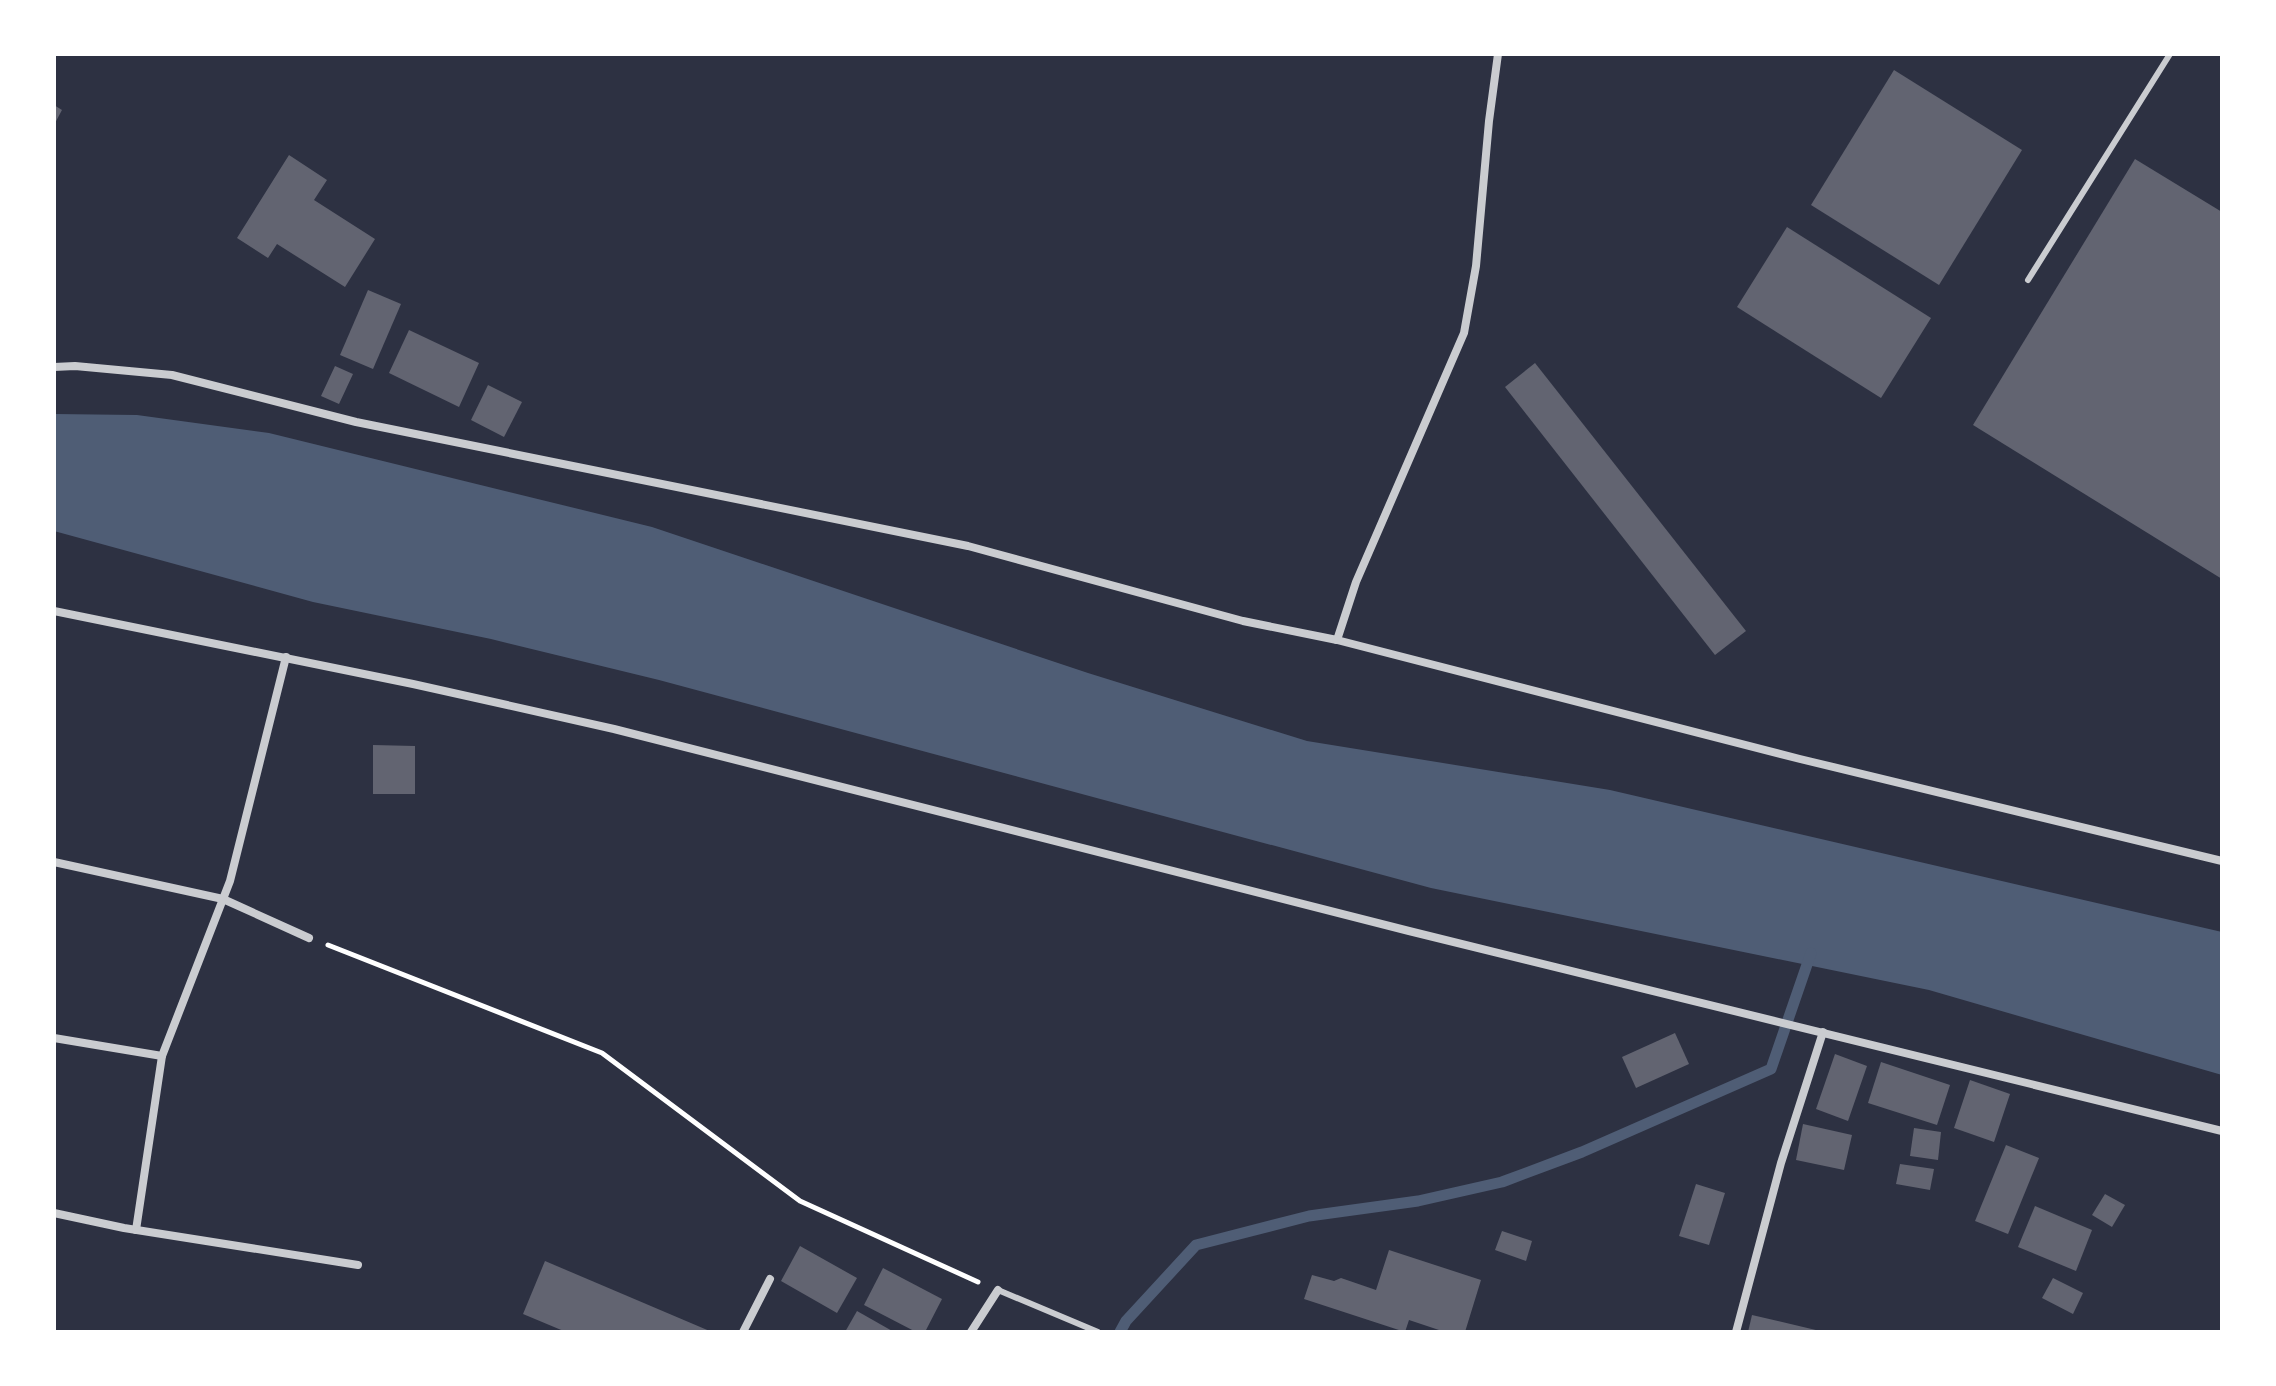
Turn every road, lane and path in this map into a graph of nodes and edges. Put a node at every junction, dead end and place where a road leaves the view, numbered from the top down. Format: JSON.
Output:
{"nodes":[{"id":1,"x":1498,"y":54,"type":"edge"},
{"id":2,"x":2170,"y":54,"type":"edge"},
{"id":3,"x":2028,"y":280,"type":"dead end"},
{"id":4,"x":54,"y":367,"type":"edge"},
{"id":5,"x":54,"y":611,"type":"edge"},
{"id":6,"x":1337,"y":640,"type":"junction"},
{"id":7,"x":286,"y":657,"type":"junction"},
{"id":8,"x":2222,"y":861,"type":"edge"},
{"id":9,"x":54,"y":862,"type":"edge"},
{"id":10,"x":223,"y":899,"type":"junction"},
{"id":11,"x":309,"y":938,"type":"joint"},
{"id":12,"x":1823,"y":1032,"type":"junction"},
{"id":13,"x":54,"y":1038,"type":"edge"},
{"id":14,"x":162,"y":1056,"type":"junction"},
{"id":15,"x":2222,"y":1131,"type":"edge"},
{"id":16,"x":54,"y":1213,"type":"edge"},
{"id":17,"x":136,"y":1230,"type":"junction"},
{"id":18,"x":358,"y":1265,"type":"dead end"},
{"id":19,"x":770,"y":1279,"type":"dead end"},
{"id":20,"x":998,"y":1290,"type":"junction"},
{"id":21,"x":743,"y":1332,"type":"edge"},
{"id":22,"x":971,"y":1332,"type":"edge"},
{"id":23,"x":1098,"y":1332,"type":"edge"},
{"id":24,"x":1736,"y":1332,"type":"edge"}],
"edges":[{"from":1,"to":6,"type":"street"},
{"from":2,"to":3,"type":"lane"},
{"from":4,"to":6,"type":"street"},
{"from":5,"to":7,"type":"street"},
{"from":6,"to":8,"type":"street"},
{"from":7,"to":10,"type":"street"},
{"from":7,"to":12,"type":"street"},
{"from":9,"to":10,"type":"street"},
{"from":10,"to":11,"type":"street"},
{"from":10,"to":14,"type":"street"},
{"from":11,"to":20,"type":"path"},
{"from":12,"to":15,"type":"street"},
{"from":12,"to":24,"type":"street"},
{"from":13,"to":14,"type":"street"},
{"from":14,"to":17,"type":"street"},
{"from":16,"to":17,"type":"street"},
{"from":17,"to":18,"type":"street"},
{"from":19,"to":21,"type":"street"},
{"from":20,"to":22,"type":"street"},
{"from":20,"to":23,"type":"lane"}]}
